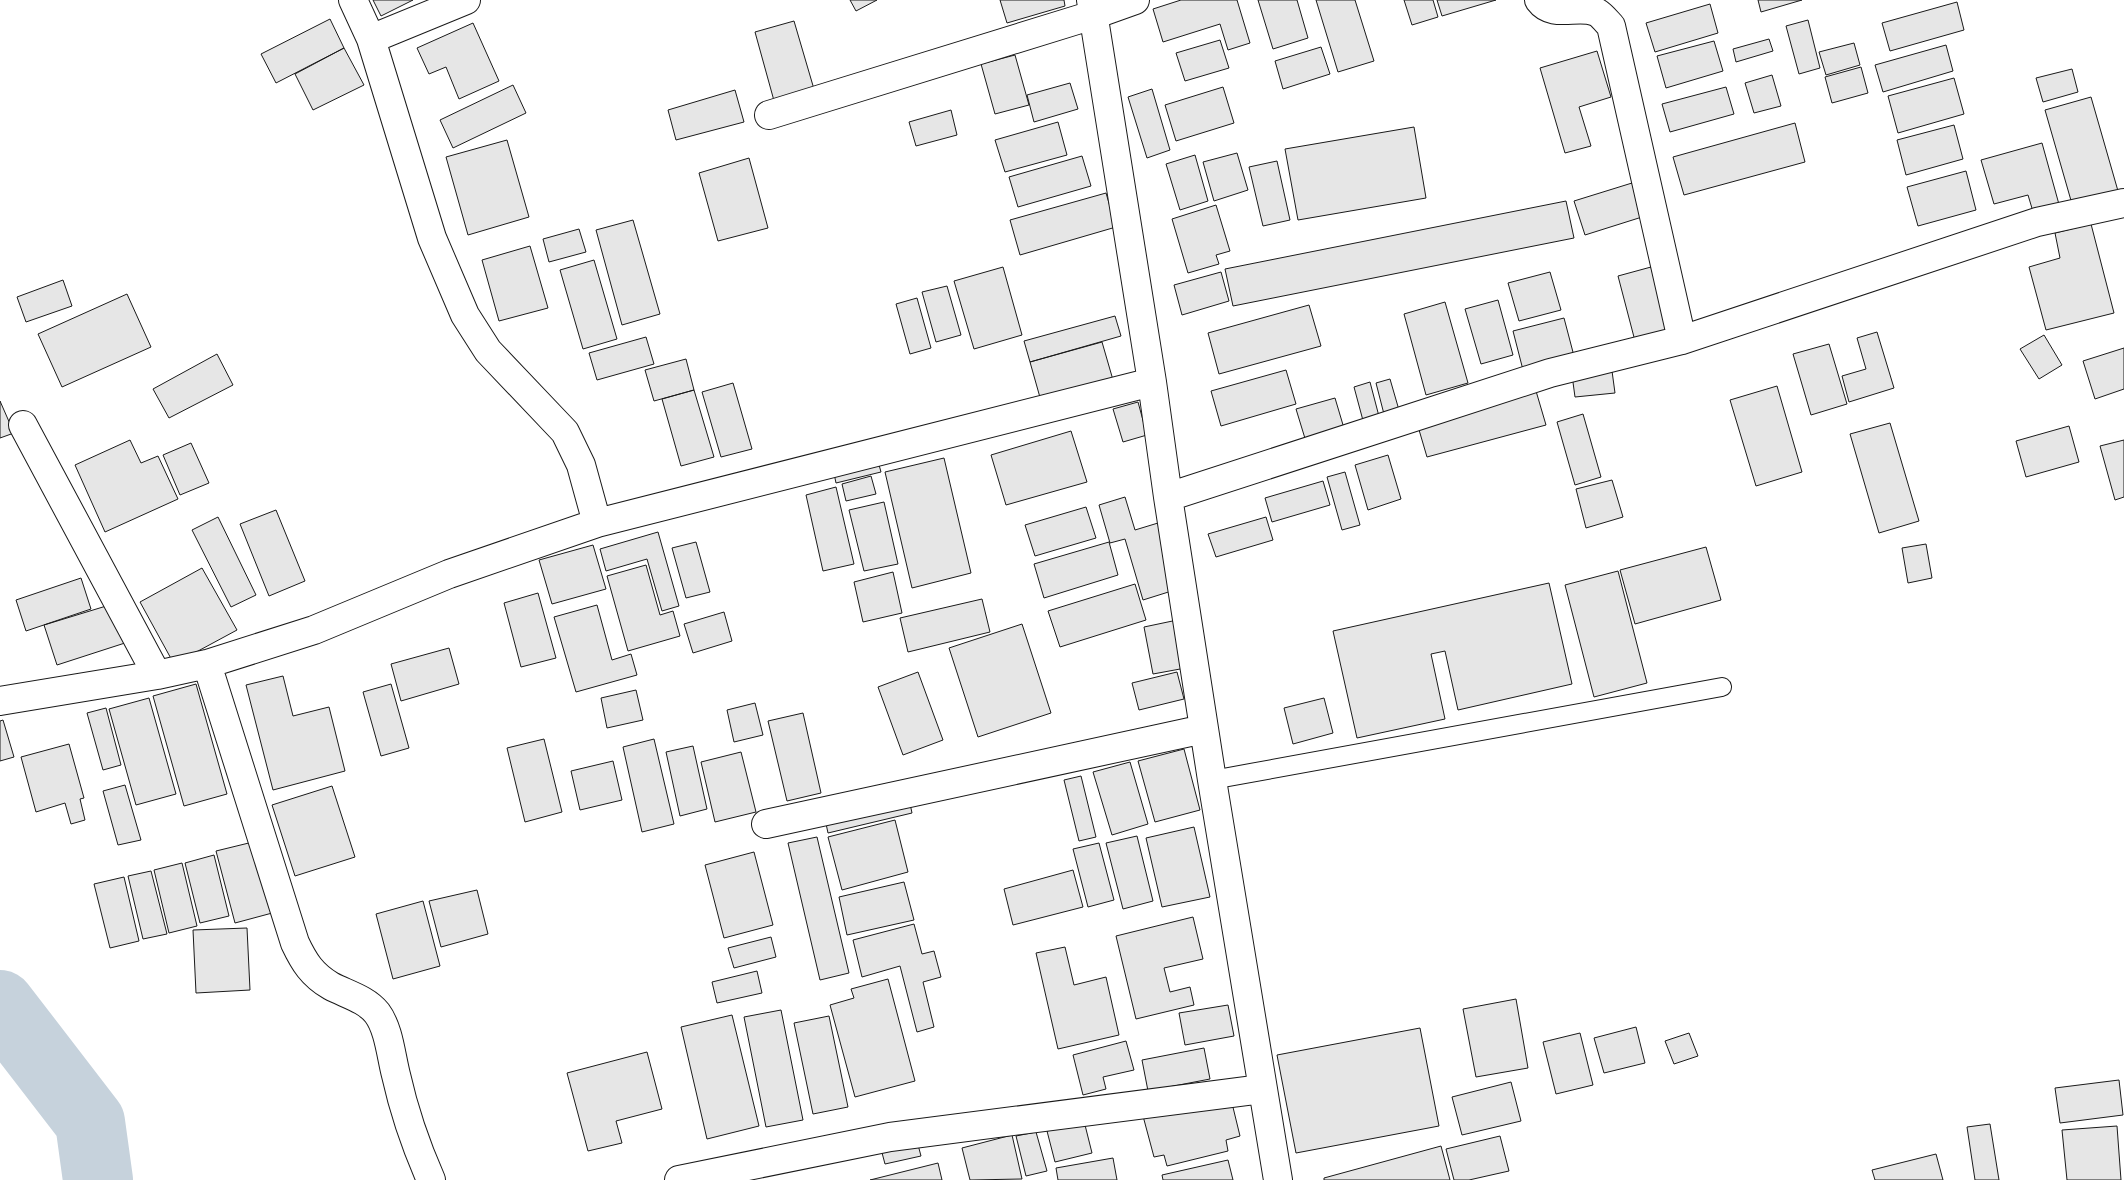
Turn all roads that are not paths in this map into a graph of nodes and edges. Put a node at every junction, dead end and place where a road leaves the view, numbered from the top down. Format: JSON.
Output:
{"nodes":[{"id":1,"x":353,"y":0,"type":"edge"},
{"id":2,"x":466,"y":0,"type":"edge"},
{"id":3,"x":1135,"y":0,"type":"edge"},
{"id":4,"x":1539,"y":0,"type":"edge"},
{"id":5,"x":1092,"y":7,"type":"edge"},
{"id":6,"x":371,"y":39,"type":"junction"},
{"id":7,"x":769,"y":115,"type":"dead end"},
{"id":8,"x":2124,"y":203,"type":"edge"},
{"id":9,"x":1682,"y":340,"type":"junction"},
{"id":10,"x":1152,"y":382,"type":"junction"},
{"id":11,"x":23,"y":425,"type":"dead end"},
{"id":12,"x":1168,"y":497,"type":"junction"},
{"id":13,"x":597,"y":523,"type":"junction"},
{"id":14,"x":207,"y":664,"type":"junction"},
{"id":15,"x":156,"y":676,"type":"junction"},
{"id":16,"x":1722,"y":687,"type":"dead end"},
{"id":17,"x":0,"y":701,"type":"edge"},
{"id":18,"x":1204,"y":729,"type":"junction"},
{"id":19,"x":1212,"y":780,"type":"junction"},
{"id":20,"x":766,"y":824,"type":"dead end"},
{"id":21,"x":1262,"y":1089,"type":"junction"},
{"id":22,"x":431,"y":1180,"type":"edge"},
{"id":23,"x":679,"y":1180,"type":"edge"},
{"id":24,"x":1278,"y":1180,"type":"edge"}],
"edges":[{"from":1,"to":6,"type":"street"},
{"from":2,"to":6,"type":"street"},
{"from":3,"to":5,"type":"street"},
{"from":4,"to":9,"type":"street"},
{"from":5,"to":7,"type":"street"},
{"from":5,"to":10,"type":"street"},
{"from":6,"to":13,"type":"street"},
{"from":8,"to":9,"type":"street"},
{"from":9,"to":12,"type":"street"},
{"from":10,"to":12,"type":"street"},
{"from":10,"to":13,"type":"street"},
{"from":11,"to":15,"type":"street"},
{"from":12,"to":18,"type":"street"},
{"from":13,"to":14,"type":"street"},
{"from":14,"to":15,"type":"street"},
{"from":14,"to":22,"type":"street"},
{"from":15,"to":17,"type":"street"},
{"from":16,"to":19,"type":"lane"},
{"from":18,"to":19,"type":"street"},
{"from":18,"to":20,"type":"street"},
{"from":19,"to":21,"type":"street"},
{"from":21,"to":23,"type":"street"},
{"from":21,"to":24,"type":"street"}]}
